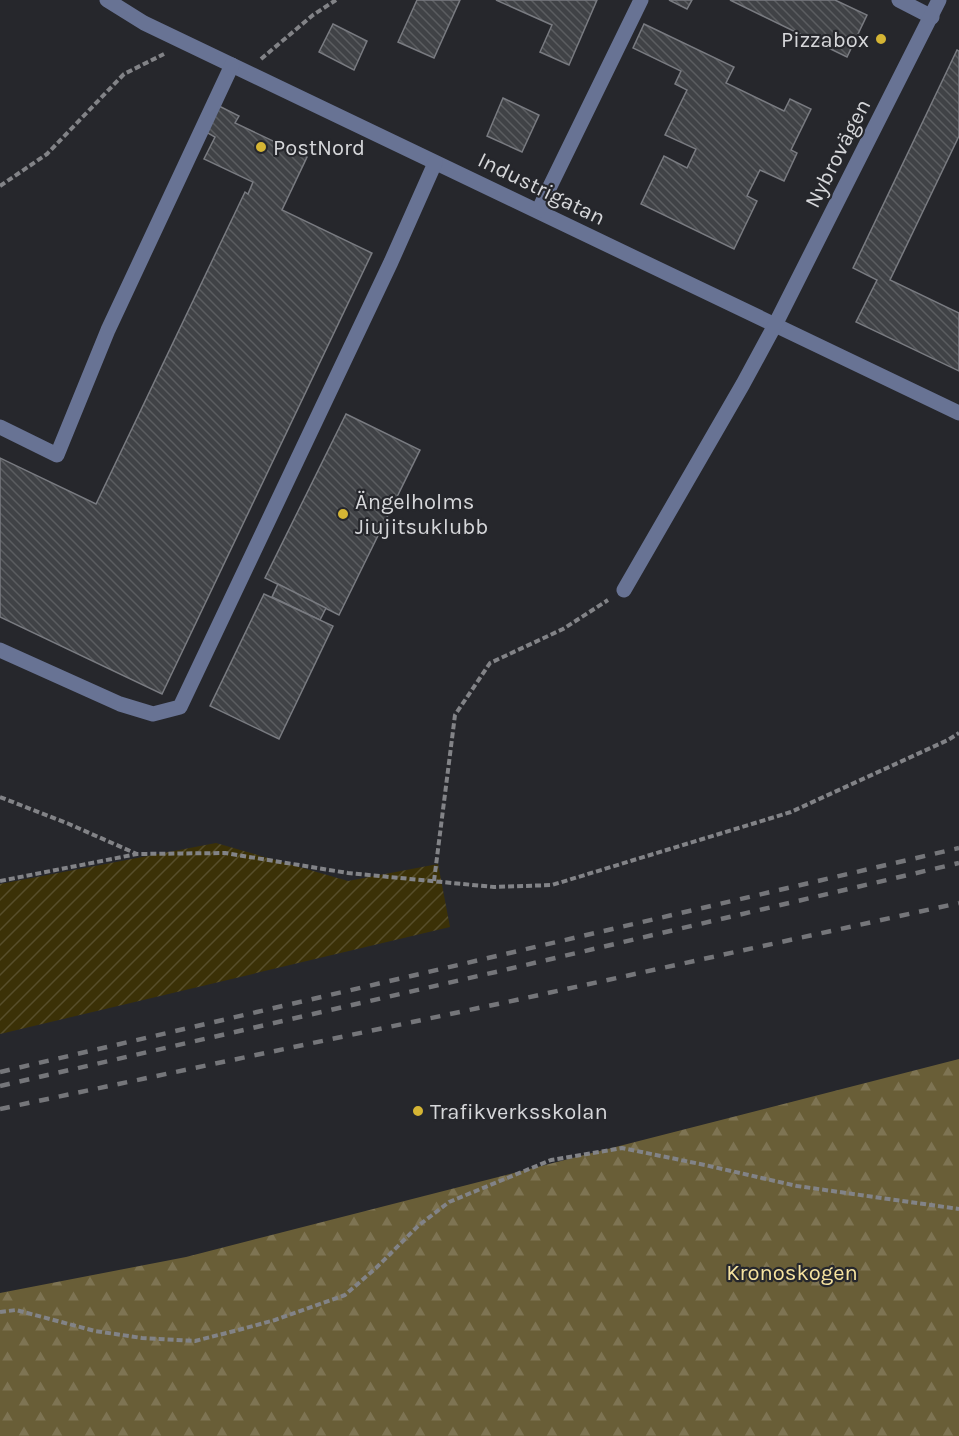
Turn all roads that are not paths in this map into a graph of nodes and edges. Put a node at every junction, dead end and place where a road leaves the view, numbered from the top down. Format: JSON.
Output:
{"nodes":[{"id":1,"x":108,"y":0,"type":"edge"},
{"id":2,"x":641,"y":0,"type":"edge"},
{"id":3,"x":899,"y":0,"type":"edge"},
{"id":4,"x":939,"y":0,"type":"edge"},
{"id":5,"x":932,"y":17,"type":"junction"},
{"id":6,"x":232,"y":65,"type":"junction"},
{"id":7,"x":435,"y":163,"type":"junction"},
{"id":8,"x":538,"y":211,"type":"junction"},
{"id":9,"x":775,"y":325,"type":"junction"},
{"id":10,"x":959,"y":413,"type":"edge"},
{"id":11,"x":0,"y":427,"type":"edge"},
{"id":12,"x":624,"y":590,"type":"road end"},
{"id":13,"x":0,"y":651,"type":"edge"}],
"edges":[{"from":1,"to":6,"type":"street","name":"Industrigatan"},
{"from":2,"to":8,"type":"street"},
{"from":3,"to":5,"type":"street"},
{"from":4,"to":5,"type":"street","name":"Nybrovägen"},
{"from":5,"to":9,"type":"street","name":"Nybrovägen"},
{"from":6,"to":7,"type":"street","name":"Industrigatan"},
{"from":6,"to":11,"type":"street"},
{"from":7,"to":8,"type":"street","name":"Industrigatan"},
{"from":7,"to":13,"type":"street"},
{"from":8,"to":9,"type":"street","name":"Industrigatan"},
{"from":9,"to":10,"type":"street","name":"Industrigatan"},
{"from":9,"to":12,"type":"street","name":"Nybrovägen"}]}
